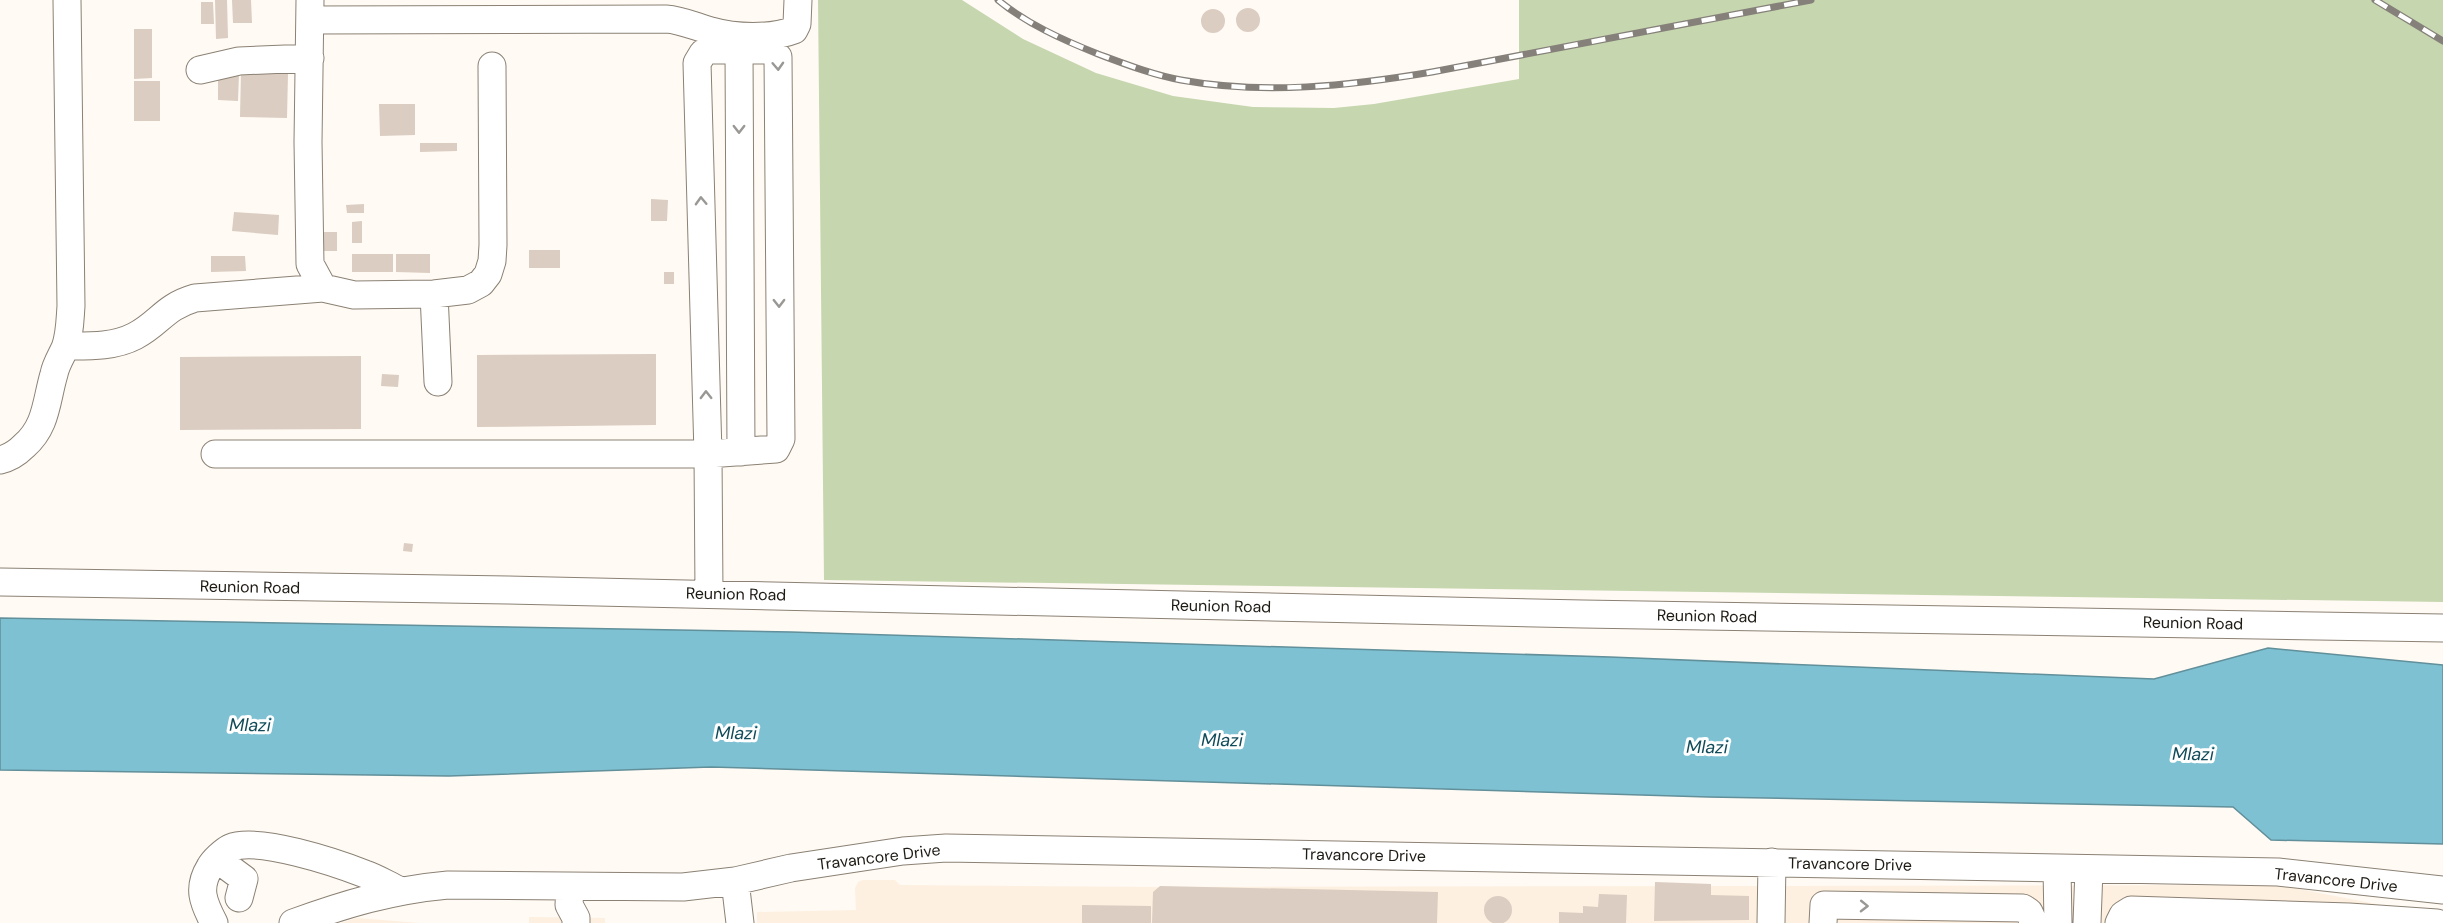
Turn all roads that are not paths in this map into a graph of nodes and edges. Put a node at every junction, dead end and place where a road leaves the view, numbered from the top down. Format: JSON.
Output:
{"nodes":[{"id":1,"x":67,"y":0,"type":"edge"},
{"id":2,"x":798,"y":0,"type":"edge"},
{"id":3,"x":310,"y":10,"type":"edge"},
{"id":4,"x":491,"y":10,"type":"edge"},
{"id":5,"x":739,"y":50,"type":"junction"},
{"id":6,"x":310,"y":58,"type":"junction"},
{"id":7,"x":492,"y":66,"type":"dead end"},
{"id":8,"x":200,"y":70,"type":"dead end"},
{"id":9,"x":779,"y":255,"type":"junction"},
{"id":10,"x":703,"y":256,"type":"junction"},
{"id":11,"x":739,"y":256,"type":"junction"},
{"id":12,"x":323,"y":288,"type":"junction"},
{"id":13,"x":434,"y":294,"type":"junction"},
{"id":14,"x":66,"y":346,"type":"junction"},
{"id":15,"x":438,"y":382,"type":"dead end"},
{"id":16,"x":741,"y":452,"type":"junction"},
{"id":17,"x":215,"y":454,"type":"dead end"},
{"id":18,"x":708,"y":454,"type":"junction"},
{"id":19,"x":0,"y":460,"type":"edge"},
{"id":20,"x":0,"y":582,"type":"edge"},
{"id":21,"x":709,"y":594,"type":"junction"},
{"id":22,"x":2443,"y":628,"type":"edge"},
{"id":23,"x":217,"y":859,"type":"junction"},
{"id":24,"x":1772,"y":862,"type":"junction"},
{"id":25,"x":2057,"y":868,"type":"junction"},
{"id":26,"x":2089,"y":869,"type":"junction"},
{"id":27,"x":735,"y":881,"type":"junction"},
{"id":28,"x":2443,"y":890,"type":"edge"},
{"id":29,"x":399,"y":891,"type":"junction"},
{"id":30,"x":239,"y":898,"type":"dead end"},
{"id":31,"x":568,"y":909,"type":"edge"},
{"id":32,"x":1816,"y":911,"type":"edge"},
{"id":33,"x":214,"y":923,"type":"edge"},
{"id":34,"x":293,"y":923,"type":"edge"},
{"id":35,"x":740,"y":923,"type":"edge"},
{"id":36,"x":1771,"y":923,"type":"edge"},
{"id":37,"x":2034,"y":923,"type":"edge"},
{"id":38,"x":2058,"y":923,"type":"edge"},
{"id":39,"x":2087,"y":923,"type":"edge"},
{"id":40,"x":2119,"y":923,"type":"edge"},
{"id":41,"x":2437,"y":923,"type":"edge"}],
"edges":[{"from":1,"to":14,"type":"street"},
{"from":2,"to":4,"type":"street"},
{"from":3,"to":4,"type":"street"},
{"from":3,"to":6,"type":"street"},
{"from":5,"to":9,"type":"street","one_way":true},
{"from":10,"to":5,"type":"street","one_way":true},
{"from":5,"to":11,"type":"street","one_way":true},
{"from":6,"to":8,"type":"street"},
{"from":6,"to":12,"type":"street"},
{"from":7,"to":13,"type":"street"},
{"from":9,"to":11,"type":"street"},
{"from":9,"to":16,"type":"street","one_way":true},
{"from":10,"to":11,"type":"street"},
{"from":18,"to":10,"type":"street","one_way":true},
{"from":11,"to":16,"type":"street"},
{"from":12,"to":13,"type":"street"},
{"from":12,"to":14,"type":"street"},
{"from":13,"to":15,"type":"street"},
{"from":14,"to":19,"type":"street"},
{"from":16,"to":18,"type":"street"},
{"from":17,"to":18,"type":"street"},
{"from":18,"to":21,"type":"street"},
{"from":20,"to":21,"type":"street","name":"Reunion Road"},
{"from":21,"to":22,"type":"street","name":"Reunion Road"},
{"from":23,"to":29,"type":"street"},
{"from":23,"to":30,"type":"street"},
{"from":23,"to":33,"type":"street"},
{"from":24,"to":25,"type":"street","name":"Travancore Drive"},
{"from":24,"to":27,"type":"street","name":"Travancore Drive"},
{"from":24,"to":36,"type":"street"},
{"from":25,"to":26,"type":"street","name":"Travancore Drive"},
{"from":25,"to":38,"type":"street"},
{"from":26,"to":28,"type":"street","name":"Travancore Drive"},
{"from":26,"to":39,"type":"street"},
{"from":27,"to":31,"type":"street","name":"Travancore Drive"},
{"from":27,"to":35,"type":"street"},
{"from":29,"to":31,"type":"street","name":"Travancore Drive"},
{"from":29,"to":34,"type":"street","name":"Travancore Drive"},
{"from":32,"to":37,"type":"street","one_way":true},
{"from":40,"to":41,"type":"street"}]}
